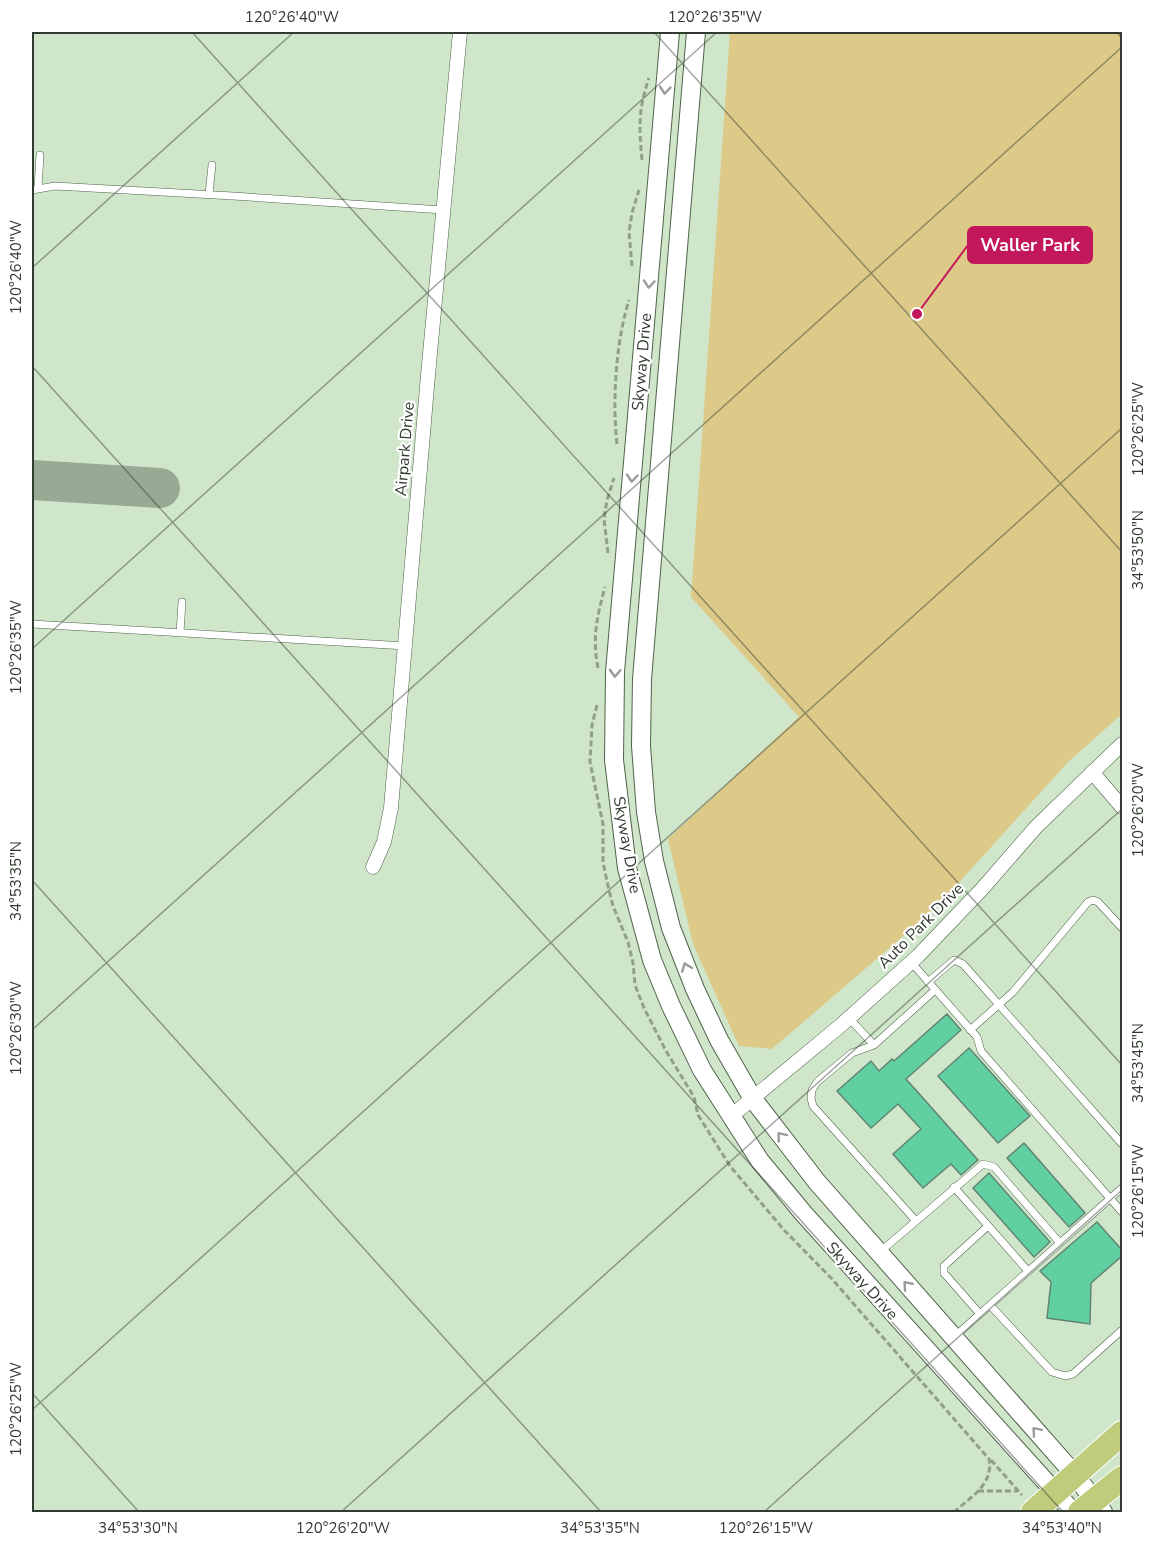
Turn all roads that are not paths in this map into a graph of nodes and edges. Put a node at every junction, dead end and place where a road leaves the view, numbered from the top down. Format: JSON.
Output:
{"nodes":[{"id":1,"x":460,"y":32,"type":"edge"},
{"id":2,"x":670,"y":32,"type":"edge"},
{"id":3,"x":696,"y":32,"type":"edge"},
{"id":4,"x":40,"y":155,"type":"dead end"},
{"id":5,"x":212,"y":165,"type":"dead end"},
{"id":6,"x":35,"y":189,"type":"edge"},
{"id":7,"x":209,"y":194,"type":"junction"},
{"id":8,"x":443,"y":210,"type":"junction"},
{"id":9,"x":182,"y":602,"type":"dead end"},
{"id":10,"x":32,"y":624,"type":"edge"},
{"id":11,"x":180,"y":633,"type":"junction"},
{"id":12,"x":406,"y":646,"type":"junction"},
{"id":13,"x":1122,"y":744,"type":"edge"},
{"id":14,"x":1092,"y":772,"type":"junction"},
{"id":15,"x":1122,"y":807,"type":"edge"},
{"id":16,"x":373,"y":867,"type":"dead end"},
{"id":17,"x":1122,"y":928,"type":"edge"},
{"id":18,"x":911,"y":962,"type":"junction"},
{"id":19,"x":928,"y":981,"type":"junction"},
{"id":20,"x":935,"y":990,"type":"junction"},
{"id":21,"x":999,"y":1005,"type":"junction"},
{"id":22,"x":849,"y":1018,"type":"junction"},
{"id":23,"x":970,"y":1030,"type":"junction"},
{"id":24,"x":874,"y":1045,"type":"junction"},
{"id":25,"x":753,"y":1099,"type":"junction"},
{"id":26,"x":730,"y":1117,"type":"junction"},
{"id":27,"x":1122,"y":1144,"type":"edge"},
{"id":28,"x":954,"y":1187,"type":"junction"},
{"id":29,"x":1122,"y":1188,"type":"edge"},
{"id":30,"x":1111,"y":1199,"type":"junction"},
{"id":31,"x":1122,"y":1212,"type":"edge"},
{"id":32,"x":916,"y":1221,"type":"junction"},
{"id":33,"x":988,"y":1226,"type":"junction"},
{"id":34,"x":1060,"y":1243,"type":"junction"},
{"id":35,"x":879,"y":1252,"type":"junction"},
{"id":36,"x":1028,"y":1272,"type":"junction"},
{"id":37,"x":990,"y":1305,"type":"junction"},
{"id":38,"x":980,"y":1314,"type":"junction"},
{"id":39,"x":1122,"y":1330,"type":"edge"},
{"id":40,"x":954,"y":1337,"type":"junction"},
{"id":41,"x":1122,"y":1433,"type":"edge"},
{"id":42,"x":1075,"y":1475,"type":"junction"},
{"id":43,"x":1122,"y":1478,"type":"edge"},
{"id":44,"x":1054,"y":1493,"type":"junction"},
{"id":45,"x":1093,"y":1508,"type":"edge"},
{"id":46,"x":1033,"y":1512,"type":"edge"},
{"id":47,"x":1073,"y":1512,"type":"edge"}],
"edges":[{"from":1,"to":8,"type":"street","name":"Airpark Drive"},
{"from":2,"to":26,"type":"main road","name":"Skyway Drive","one_way":true},
{"from":25,"to":3,"type":"main road","name":"Skyway Drive","one_way":true},
{"from":4,"to":6,"type":"lane"},
{"from":5,"to":7,"type":"lane"},
{"from":6,"to":7,"type":"lane"},
{"from":7,"to":8,"type":"lane"},
{"from":8,"to":12,"type":"street","name":"Airpark Drive"},
{"from":9,"to":11,"type":"lane"},
{"from":10,"to":11,"type":"lane"},
{"from":11,"to":12,"type":"lane"},
{"from":12,"to":16,"type":"street","name":"Airpark Drive"},
{"from":13,"to":14,"type":"street","name":"Auto Park Drive"},
{"from":14,"to":15,"type":"street"},
{"from":14,"to":18,"type":"street","name":"Auto Park Drive"},
{"from":17,"to":21,"type":"lane"},
{"from":18,"to":19,"type":"lane"},
{"from":18,"to":22,"type":"street","name":"Auto Park Drive"},
{"from":19,"to":20,"type":"lane"},
{"from":19,"to":21,"type":"lane"},
{"from":20,"to":23,"type":"lane"},
{"from":20,"to":24,"type":"lane"},
{"from":21,"to":23,"type":"lane"},
{"from":21,"to":27,"type":"lane"},
{"from":22,"to":24,"type":"lane"},
{"from":22,"to":25,"type":"street","name":"Auto Park Drive"},
{"from":23,"to":30,"type":"lane"},
{"from":24,"to":32,"type":"lane"},
{"from":25,"to":26,"type":"street","name":"Auto Park Drive"},
{"from":35,"to":25,"type":"main road","name":"Skyway Drive","one_way":true},
{"from":26,"to":44,"type":"main road","name":"Skyway Drive"},
{"from":28,"to":32,"type":"lane"},
{"from":28,"to":33,"type":"lane"},
{"from":28,"to":34,"type":"lane"},
{"from":29,"to":30,"type":"lane"},
{"from":30,"to":31,"type":"lane"},
{"from":30,"to":34,"type":"lane"},
{"from":32,"to":35,"type":"lane"},
{"from":33,"to":36,"type":"lane"},
{"from":33,"to":38,"type":"lane"},
{"from":34,"to":36,"type":"lane"},
{"from":40,"to":35,"type":"main road","name":"Skyway Drive","one_way":true},
{"from":36,"to":37,"type":"lane"},
{"from":37,"to":38,"type":"lane"},
{"from":37,"to":39,"type":"lane"},
{"from":38,"to":40,"type":"lane"},
{"from":42,"to":40,"type":"main road","name":"Skyway Drive","one_way":true},
{"from":41,"to":42,"type":"highway"},
{"from":42,"to":44,"type":"highway"},
{"from":42,"to":45,"type":"main road","name":"Skyway Drive"},
{"from":43,"to":45,"type":"highway"},
{"from":44,"to":46,"type":"highway"},
{"from":44,"to":47,"type":"main road","name":"Skyway Drive"}]}
